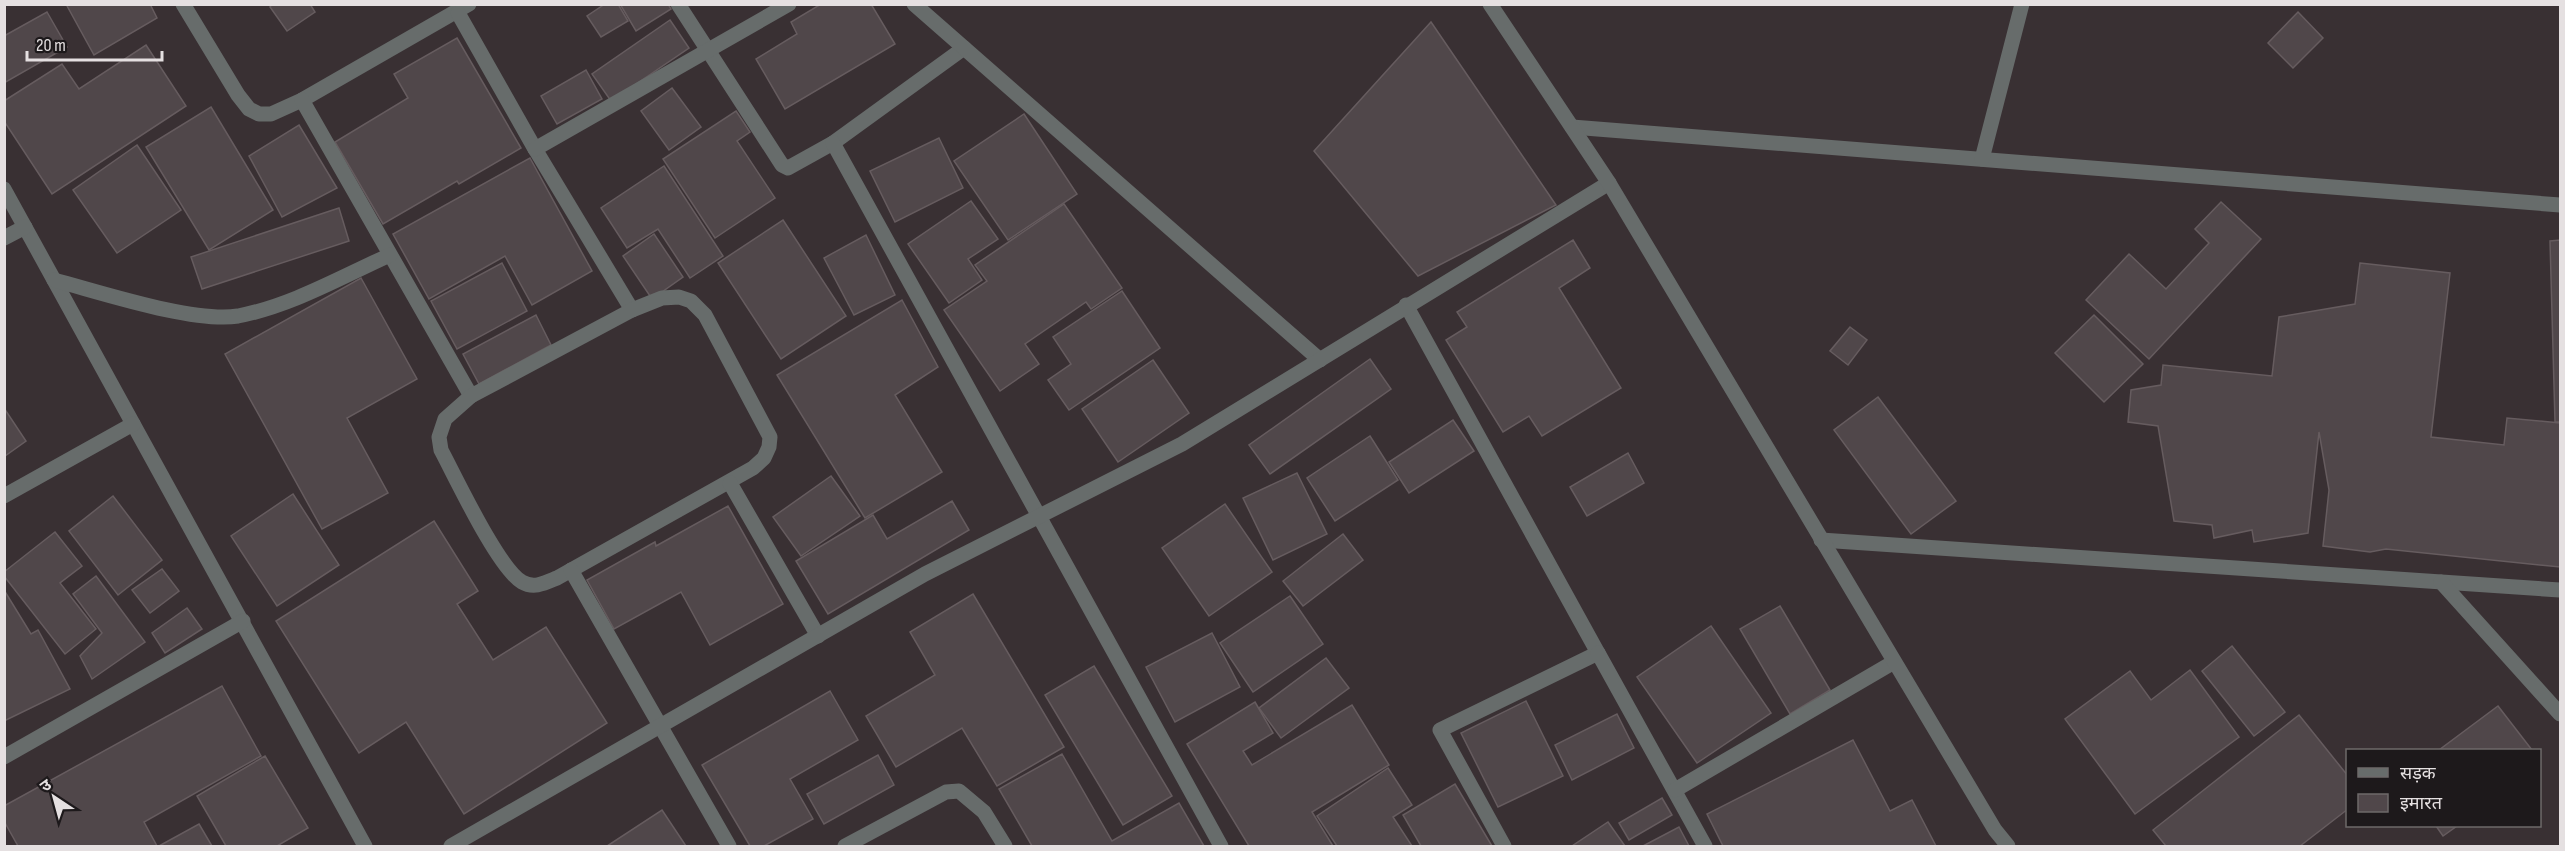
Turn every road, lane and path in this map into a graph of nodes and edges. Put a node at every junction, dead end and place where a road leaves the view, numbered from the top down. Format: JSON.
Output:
{"nodes":[{"id":1,"x":183,"y":4,"type":"edge"},
{"id":2,"x":678,"y":4,"type":"edge"},
{"id":3,"x":789,"y":4,"type":"edge"},
{"id":4,"x":914,"y":4,"type":"edge"},
{"id":5,"x":1490,"y":4,"type":"edge"},
{"id":6,"x":2022,"y":4,"type":"edge"},
{"id":7,"x":463,"y":9,"type":"edge"},
{"id":8,"x":964,"y":48,"type":"junction"},
{"id":9,"x":708,"y":50,"type":"junction"},
{"id":10,"x":302,"y":100,"type":"junction"},
{"id":11,"x":1572,"y":127,"type":"junction"},
{"id":12,"x":833,"y":143,"type":"junction"},
{"id":13,"x":535,"y":149,"type":"junction"},
{"id":14,"x":1982,"y":159,"type":"junction"},
{"id":15,"x":1609,"y":183,"type":"junction"},
{"id":16,"x":4,"y":189,"type":"edge"},
{"id":17,"x":2560,"y":205,"type":"edge"},
{"id":18,"x":25,"y":227,"type":"junction"},
{"id":19,"x":4,"y":238,"type":"edge"},
{"id":20,"x":390,"y":255,"type":"junction"},
{"id":21,"x":54,"y":280,"type":"junction"},
{"id":22,"x":1406,"y":305,"type":"junction"},
{"id":23,"x":633,"y":310,"type":"junction"},
{"id":24,"x":1320,"y":360,"type":"junction"},
{"id":25,"x":471,"y":396,"type":"junction"},
{"id":26,"x":133,"y":424,"type":"junction"},
{"id":27,"x":730,"y":483,"type":"junction"},
{"id":28,"x":4,"y":496,"type":"edge"},
{"id":29,"x":1037,"y":516,"type":"junction"},
{"id":30,"x":1821,"y":540,"type":"junction"},
{"id":31,"x":571,"y":570,"type":"junction"},
{"id":32,"x":2441,"y":582,"type":"junction"},
{"id":33,"x":2560,"y":590,"type":"edge"},
{"id":34,"x":243,"y":621,"type":"junction"},
{"id":35,"x":818,"y":636,"type":"junction"},
{"id":36,"x":1598,"y":653,"type":"junction"},
{"id":37,"x":1894,"y":662,"type":"junction"},
{"id":38,"x":2560,"y":714,"type":"edge"},
{"id":39,"x":662,"y":726,"type":"junction"},
{"id":40,"x":4,"y":757,"type":"edge"},
{"id":41,"x":1675,"y":790,"type":"junction"},
{"id":42,"x":365,"y":846,"type":"edge"},
{"id":43,"x":451,"y":846,"type":"edge"},
{"id":44,"x":729,"y":846,"type":"edge"},
{"id":45,"x":845,"y":846,"type":"edge"},
{"id":46,"x":1005,"y":846,"type":"edge"},
{"id":47,"x":1221,"y":846,"type":"edge"},
{"id":48,"x":1504,"y":846,"type":"edge"},
{"id":49,"x":1705,"y":846,"type":"edge"},
{"id":50,"x":2008,"y":846,"type":"edge"}],
"edges":[{"from":1,"to":10,"type":"street"},
{"from":2,"to":9,"type":"street"},
{"from":3,"to":9,"type":"street"},
{"from":4,"to":8,"type":"street"},
{"from":5,"to":11,"type":"street"},
{"from":6,"to":14,"type":"street"},
{"from":7,"to":10,"type":"street"},
{"from":7,"to":13,"type":"street"},
{"from":8,"to":12,"type":"street"},
{"from":8,"to":24,"type":"street"},
{"from":9,"to":12,"type":"street"},
{"from":9,"to":13,"type":"street"},
{"from":10,"to":20,"type":"street"},
{"from":11,"to":14,"type":"street"},
{"from":11,"to":15,"type":"street"},
{"from":12,"to":29,"type":"street"},
{"from":13,"to":23,"type":"street"},
{"from":14,"to":17,"type":"street"},
{"from":15,"to":22,"type":"street"},
{"from":15,"to":30,"type":"street"},
{"from":16,"to":18,"type":"street"},
{"from":18,"to":19,"type":"street"},
{"from":18,"to":21,"type":"street"},
{"from":20,"to":21,"type":"street"},
{"from":20,"to":25,"type":"street"},
{"from":21,"to":26,"type":"street"},
{"from":22,"to":24,"type":"street"},
{"from":22,"to":36,"type":"street"},
{"from":23,"to":25,"type":"street"},
{"from":23,"to":27,"type":"street"},
{"from":24,"to":29,"type":"street"},
{"from":25,"to":31,"type":"street"},
{"from":26,"to":28,"type":"street"},
{"from":26,"to":34,"type":"street"},
{"from":27,"to":31,"type":"street"},
{"from":27,"to":35,"type":"street"},
{"from":29,"to":35,"type":"street"},
{"from":29,"to":47,"type":"street"},
{"from":30,"to":32,"type":"street"},
{"from":30,"to":37,"type":"street"},
{"from":31,"to":39,"type":"street"},
{"from":32,"to":33,"type":"street"},
{"from":32,"to":38,"type":"street"},
{"from":34,"to":40,"type":"street"},
{"from":34,"to":42,"type":"street"},
{"from":35,"to":39,"type":"street"},
{"from":36,"to":41,"type":"street"},
{"from":36,"to":48,"type":"street"},
{"from":37,"to":41,"type":"street"},
{"from":37,"to":50,"type":"street"},
{"from":39,"to":43,"type":"street"},
{"from":39,"to":44,"type":"street"},
{"from":41,"to":49,"type":"street"},
{"from":45,"to":46,"type":"street"}]}
